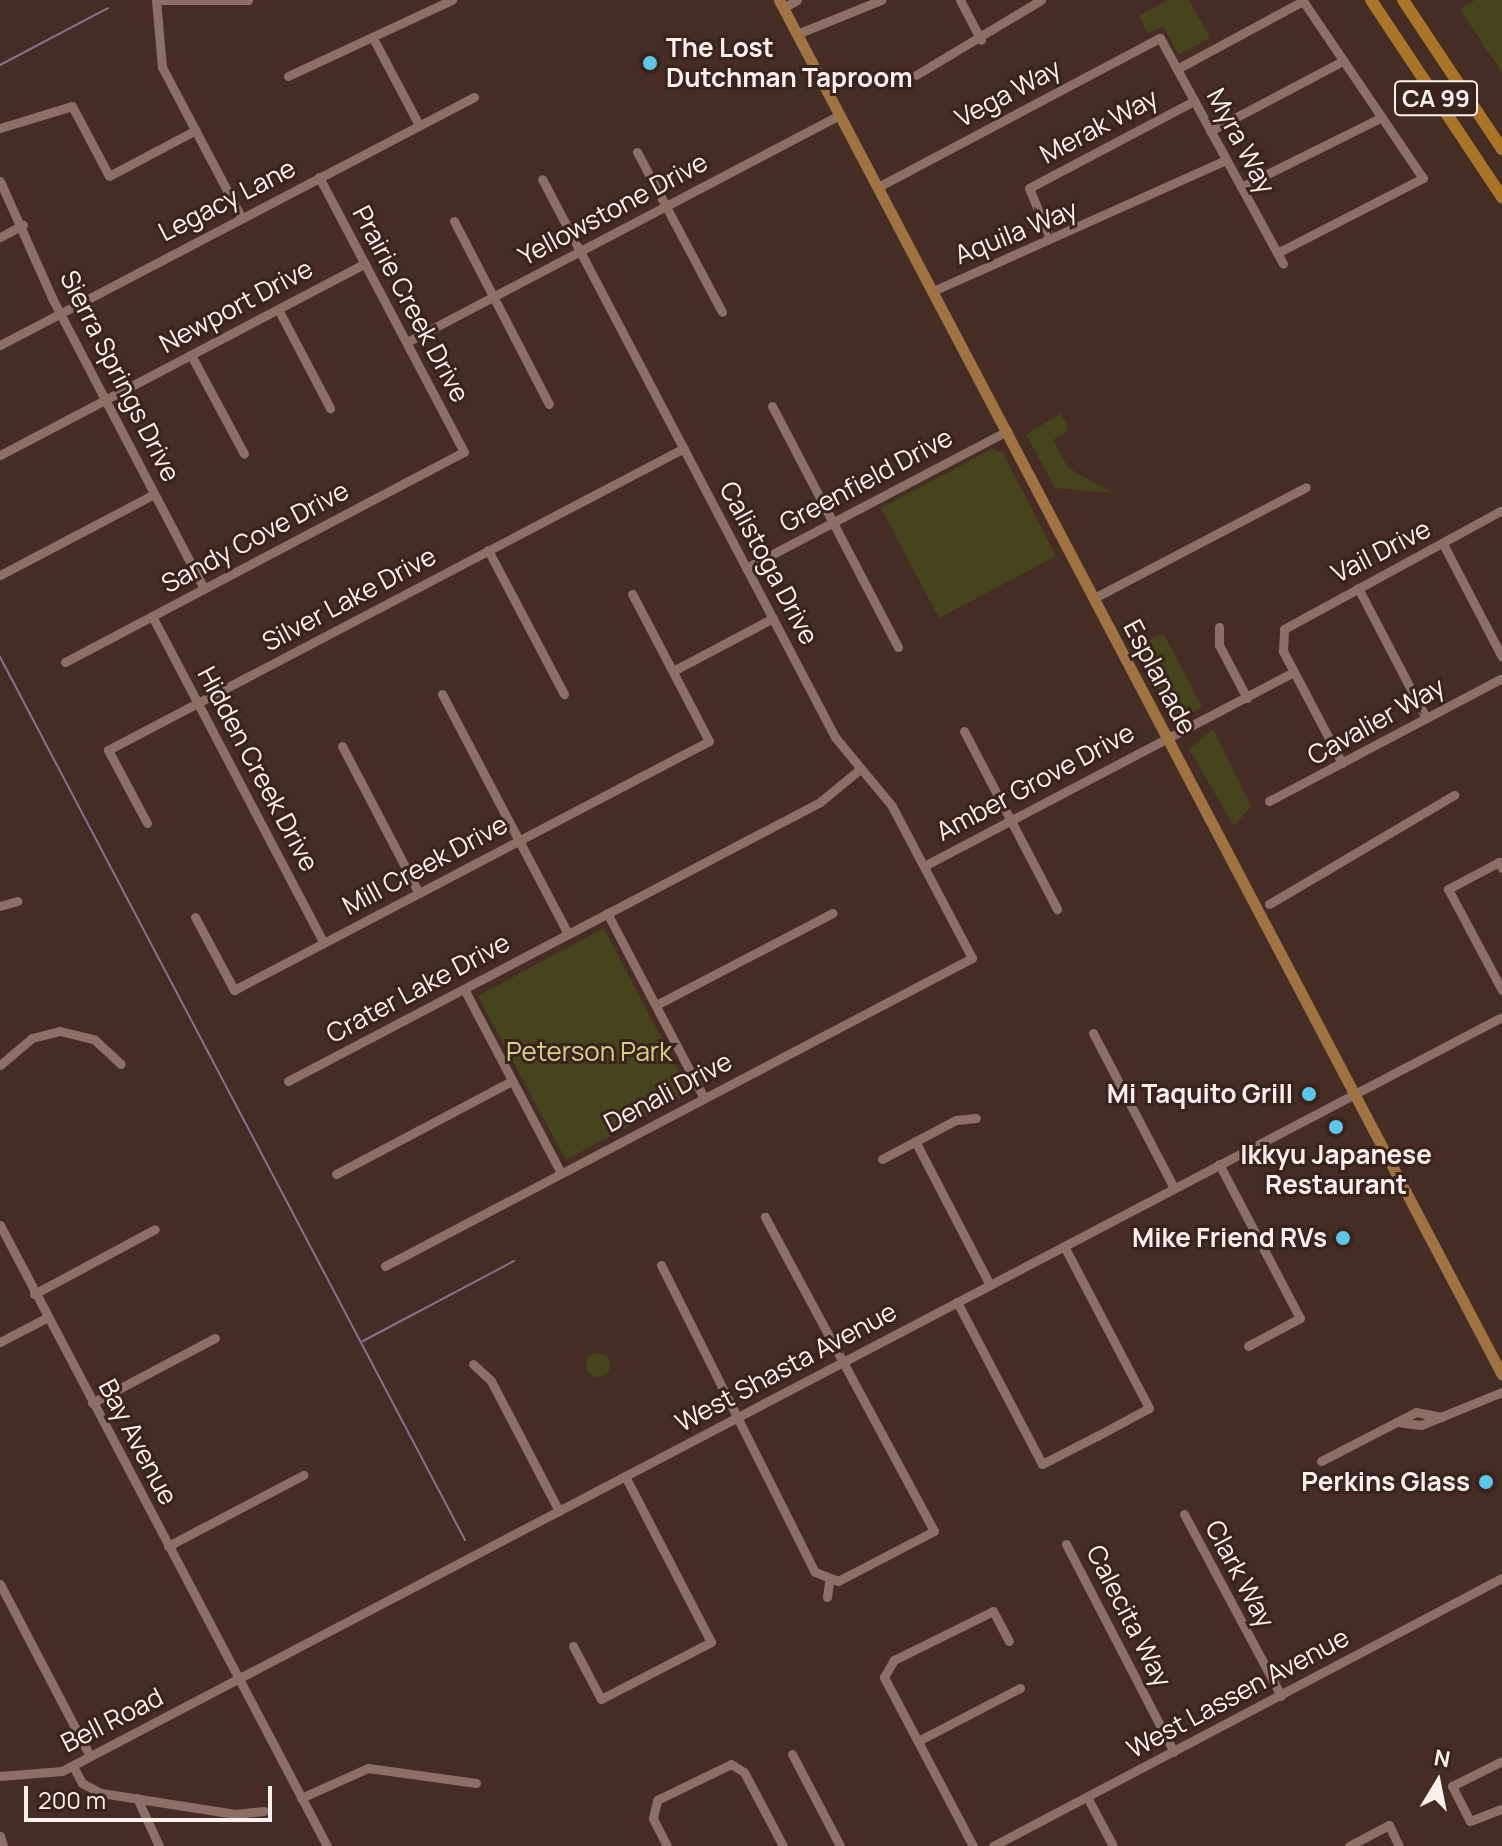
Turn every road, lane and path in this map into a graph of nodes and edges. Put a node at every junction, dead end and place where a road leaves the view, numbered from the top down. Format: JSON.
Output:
{"nodes":[{"id":1,"x":158,"y":0,"type":"edge"},
{"id":2,"x":248,"y":0,"type":"edge"},
{"id":3,"x":452,"y":0,"type":"edge"},
{"id":4,"x":797,"y":0,"type":"edge"},
{"id":5,"x":881,"y":0,"type":"edge"},
{"id":6,"x":960,"y":0,"type":"edge"},
{"id":7,"x":1041,"y":0,"type":"edge"},
{"id":8,"x":1371,"y":0,"type":"edge"},
{"id":9,"x":1403,"y":0,"type":"edge"},
{"id":10,"x":781,"y":4,"type":"edge"},
{"id":11,"x":797,"y":34,"type":"junction"},
{"id":12,"x":1160,"y":38,"type":"joint"},
{"id":13,"x":374,"y":40,"type":"junction"},
{"id":14,"x":981,"y":40,"type":"junction"},
{"id":15,"x":1343,"y":61,"type":"junction"},
{"id":16,"x":1177,"y":69,"type":"junction"},
{"id":17,"x":916,"y":75,"type":"dead end"},
{"id":18,"x":288,"y":76,"type":"dead end"},
{"id":19,"x":474,"y":97,"type":"dead end"},
{"id":20,"x":1194,"y":101,"type":"junction"},
{"id":21,"x":839,"y":115,"type":"junction"},
{"id":22,"x":1382,"y":117,"type":"junction"},
{"id":23,"x":419,"y":125,"type":"junction"},
{"id":24,"x":0,"y":128,"type":"edge"},
{"id":25,"x":196,"y":130,"type":"junction"},
{"id":26,"x":1210,"y":131,"type":"junction"},
{"id":27,"x":1502,"y":149,"type":"edge"},
{"id":28,"x":637,"y":152,"type":"dead end"},
{"id":29,"x":1226,"y":160,"type":"junction"},
{"id":30,"x":319,"y":177,"type":"junction"},
{"id":31,"x":542,"y":179,"type":"dead end"},
{"id":32,"x":0,"y":181,"type":"edge"},
{"id":33,"x":878,"y":187,"type":"junction"},
{"id":34,"x":1241,"y":187,"type":"junction"},
{"id":35,"x":1502,"y":197,"type":"edge"},
{"id":36,"x":666,"y":206,"type":"junction"},
{"id":37,"x":241,"y":217,"type":"junction"},
{"id":38,"x":454,"y":221,"type":"dead end"},
{"id":39,"x":23,"y":225,"type":"junction"},
{"id":40,"x":1049,"y":236,"type":"junction"},
{"id":41,"x":0,"y":237,"type":"edge"},
{"id":42,"x":580,"y":251,"type":"junction"},
{"id":43,"x":1277,"y":253,"type":"junction"},
{"id":44,"x":365,"y":263,"type":"junction"},
{"id":45,"x":1283,"y":264,"type":"dead end"},
{"id":46,"x":933,"y":291,"type":"junction"},
{"id":47,"x":494,"y":297,"type":"junction"},
{"id":48,"x":278,"y":309,"type":"junction"},
{"id":49,"x":722,"y":312,"type":"dead end"},
{"id":50,"x":60,"y":314,"type":"junction"},
{"id":51,"x":407,"y":342,"type":"junction"},
{"id":52,"x":0,"y":345,"type":"edge"},
{"id":53,"x":191,"y":355,"type":"junction"},
{"id":54,"x":105,"y":400,"type":"junction"},
{"id":55,"x":549,"y":404,"type":"dead end"},
{"id":56,"x":772,"y":406,"type":"dead end"},
{"id":57,"x":330,"y":408,"type":"dead end"},
{"id":58,"x":1007,"y":431,"type":"junction"},
{"id":59,"x":684,"y":448,"type":"junction"},
{"id":60,"x":464,"y":452,"type":"joint"},
{"id":61,"x":244,"y":454,"type":"dead end"},
{"id":62,"x":0,"y":455,"type":"edge"},
{"id":63,"x":1306,"y":487,"type":"dead end"},
{"id":64,"x":154,"y":494,"type":"junction"},
{"id":65,"x":1502,"y":510,"type":"edge"},
{"id":66,"x":833,"y":523,"type":"junction"},
{"id":67,"x":1443,"y":544,"type":"junction"},
{"id":68,"x":488,"y":550,"type":"junction"},
{"id":69,"x":746,"y":568,"type":"junction"},
{"id":70,"x":0,"y":575,"type":"edge"},
{"id":71,"x":1358,"y":588,"type":"junction"},
{"id":72,"x":204,"y":589,"type":"junction"},
{"id":73,"x":632,"y":594,"type":"dead end"},
{"id":74,"x":1094,"y":598,"type":"junction"},
{"id":75,"x":152,"y":616,"type":"junction"},
{"id":76,"x":773,"y":618,"type":"junction"},
{"id":77,"x":1219,"y":627,"type":"dead end"},
{"id":78,"x":898,"y":647,"type":"dead end"},
{"id":79,"x":1502,"y":657,"type":"edge"},
{"id":80,"x":65,"y":662,"type":"dead end"},
{"id":81,"x":673,"y":671,"type":"junction"},
{"id":82,"x":1294,"y":672,"type":"junction"},
{"id":83,"x":1502,"y":678,"type":"edge"},
{"id":84,"x":442,"y":694,"type":"dead end"},
{"id":85,"x":564,"y":694,"type":"dead end"},
{"id":86,"x":1247,"y":698,"type":"junction"},
{"id":87,"x":198,"y":703,"type":"junction"},
{"id":88,"x":1426,"y":718,"type":"junction"},
{"id":89,"x":964,"y":731,"type":"dead end"},
{"id":90,"x":1168,"y":738,"type":"junction"},
{"id":91,"x":342,"y":746,"type":"dead end"},
{"id":92,"x":1342,"y":763,"type":"junction"},
{"id":93,"x":860,"y":769,"type":"junction"},
{"id":94,"x":1454,"y":795,"type":"dead end"},
{"id":95,"x":1269,"y":801,"type":"dead end"},
{"id":96,"x":1011,"y":820,"type":"junction"},
{"id":97,"x":147,"y":823,"type":"dead end"},
{"id":98,"x":519,"y":840,"type":"junction"},
{"id":99,"x":924,"y":866,"type":"junction"},
{"id":100,"x":1502,"y":868,"type":"edge"},
{"id":101,"x":419,"y":893,"type":"junction"},
{"id":102,"x":17,"y":901,"type":"dead end"},
{"id":103,"x":1269,"y":904,"type":"dead end"},
{"id":104,"x":0,"y":906,"type":"edge"},
{"id":105,"x":1057,"y":909,"type":"dead end"},
{"id":106,"x":607,"y":913,"type":"junction"},
{"id":107,"x":833,"y":913,"type":"dead end"},
{"id":108,"x":195,"y":917,"type":"dead end"},
{"id":109,"x":568,"y":934,"type":"junction"},
{"id":110,"x":324,"y":943,"type":"junction"},
{"id":111,"x":972,"y":958,"type":"joint"},
{"id":112,"x":464,"y":989,"type":"junction"},
{"id":113,"x":1502,"y":990,"type":"edge"},
{"id":114,"x":656,"y":1005,"type":"junction"},
{"id":115,"x":1502,"y":1017,"type":"edge"},
{"id":116,"x":1093,"y":1033,"type":"dead end"},
{"id":117,"x":121,"y":1064,"type":"dead end"},
{"id":118,"x":0,"y":1065,"type":"edge"},
{"id":119,"x":288,"y":1081,"type":"dead end"},
{"id":120,"x":512,"y":1081,"type":"junction"},
{"id":121,"x":1354,"y":1093,"type":"junction"},
{"id":122,"x":704,"y":1098,"type":"junction"},
{"id":123,"x":976,"y":1118,"type":"dead end"},
{"id":124,"x":915,"y":1141,"type":"junction"},
{"id":125,"x":882,"y":1159,"type":"dead end"},
{"id":126,"x":1219,"y":1164,"type":"junction"},
{"id":127,"x":561,"y":1173,"type":"junction"},
{"id":128,"x":336,"y":1174,"type":"dead end"},
{"id":129,"x":1174,"y":1188,"type":"junction"},
{"id":130,"x":765,"y":1217,"type":"dead end"},
{"id":131,"x":0,"y":1225,"type":"edge"},
{"id":132,"x":155,"y":1229,"type":"dead end"},
{"id":133,"x":1064,"y":1246,"type":"junction"},
{"id":134,"x":661,"y":1265,"type":"dead end"},
{"id":135,"x":385,"y":1266,"type":"dead end"},
{"id":136,"x":990,"y":1285,"type":"junction"},
{"id":137,"x":34,"y":1294,"type":"junction"},
{"id":138,"x":957,"y":1302,"type":"junction"},
{"id":139,"x":48,"y":1317,"type":"junction"},
{"id":140,"x":215,"y":1338,"type":"dead end"},
{"id":141,"x":0,"y":1342,"type":"edge"},
{"id":142,"x":1248,"y":1346,"type":"dead end"},
{"id":143,"x":842,"y":1363,"type":"junction"},
{"id":144,"x":473,"y":1364,"type":"dead end"},
{"id":145,"x":1502,"y":1375,"type":"edge"},
{"id":146,"x":1502,"y":1392,"type":"edge"},
{"id":147,"x":92,"y":1403,"type":"junction"},
{"id":148,"x":1418,"y":1413,"type":"junction"},
{"id":149,"x":738,"y":1417,"type":"junction"},
{"id":150,"x":1442,"y":1417,"type":"junction"},
{"id":151,"x":1396,"y":1422,"type":"junction"},
{"id":152,"x":1418,"y":1425,"type":"junction"},
{"id":153,"x":1321,"y":1461,"type":"dead end"},
{"id":154,"x":303,"y":1475,"type":"dead end"},
{"id":155,"x":625,"y":1476,"type":"junction"},
{"id":156,"x":559,"y":1511,"type":"junction"},
{"id":157,"x":1184,"y":1514,"type":"dead end"},
{"id":158,"x":1066,"y":1544,"type":"dead end"},
{"id":159,"x":168,"y":1546,"type":"junction"},
{"id":160,"x":1502,"y":1578,"type":"edge"},
{"id":161,"x":829,"y":1582,"type":"junction"},
{"id":162,"x":0,"y":1584,"type":"edge"},
{"id":163,"x":827,"y":1597,"type":"dead end"},
{"id":164,"x":1009,"y":1641,"type":"dead end"},
{"id":165,"x":573,"y":1646,"type":"dead end"},
{"id":166,"x":238,"y":1679,"type":"junction"},
{"id":167,"x":1020,"y":1688,"type":"dead end"},
{"id":168,"x":1281,"y":1696,"type":"junction"},
{"id":169,"x":918,"y":1741,"type":"junction"},
{"id":170,"x":1174,"y":1752,"type":"junction"},
{"id":171,"x":792,"y":1754,"type":"dead end"},
{"id":172,"x":90,"y":1756,"type":"junction"},
{"id":173,"x":1502,"y":1761,"type":"edge"},
{"id":174,"x":73,"y":1766,"type":"junction"},
{"id":175,"x":0,"y":1776,"type":"edge"},
{"id":176,"x":476,"y":1783,"type":"dead end"},
{"id":177,"x":1087,"y":1797,"type":"junction"},
{"id":178,"x":137,"y":1798,"type":"junction"},
{"id":179,"x":301,"y":1798,"type":"junction"},
{"id":180,"x":1502,"y":1809,"type":"edge"},
{"id":181,"x":264,"y":1811,"type":"dead end"},
{"id":182,"x":0,"y":1836,"type":"edge"},
{"id":183,"x":3,"y":1846,"type":"edge"},
{"id":184,"x":159,"y":1846,"type":"edge"},
{"id":185,"x":327,"y":1846,"type":"edge"},
{"id":186,"x":667,"y":1846,"type":"edge"},
{"id":187,"x":783,"y":1846,"type":"edge"},
{"id":188,"x":840,"y":1846,"type":"edge"},
{"id":189,"x":973,"y":1846,"type":"edge"},
{"id":190,"x":993,"y":1846,"type":"edge"},
{"id":191,"x":1113,"y":1846,"type":"edge"},
{"id":192,"x":1349,"y":1846,"type":"edge"},
{"id":193,"x":1399,"y":1846,"type":"edge"}],
"edges":[{"from":1,"to":2,"type":"street"},
{"from":1,"to":25,"type":"street"},
{"from":3,"to":13,"type":"street"},
{"from":4,"to":10,"type":"street"},
{"from":5,"to":11,"type":"street"},
{"from":6,"to":14,"type":"street"},
{"from":7,"to":14,"type":"street"},
{"from":8,"to":35,"type":"highway","number":"CA 99"},
{"from":9,"to":27,"type":"highway","number":"CA 99"},
{"from":10,"to":11,"type":"main road","name":"Esplanade"},
{"from":11,"to":21,"type":"main road","name":"Esplanade"},
{"from":12,"to":16,"type":"street","name":"Myra Way"},
{"from":12,"to":33,"type":"street","name":"Vega Way"},
{"from":13,"to":18,"type":"street"},
{"from":13,"to":23,"type":"street"},
{"from":14,"to":17,"type":"street"},
{"from":15,"to":16,"type":"street"},
{"from":15,"to":22,"type":"street"},
{"from":15,"to":26,"type":"street"},
{"from":16,"to":20,"type":"street","name":"Myra Way"},
{"from":19,"to":23,"type":"street","name":"Legacy Lane"},
{"from":20,"to":26,"type":"street","name":"Myra Way"},
{"from":20,"to":40,"type":"street","name":"Merak Way"},
{"from":21,"to":33,"type":"main road","name":"Esplanade"},
{"from":21,"to":36,"type":"street","name":"Yellowstone Drive"},
{"from":22,"to":34,"type":"street"},
{"from":22,"to":43,"type":"street"},
{"from":23,"to":30,"type":"street","name":"Legacy Lane"},
{"from":24,"to":25,"type":"street"},
{"from":25,"to":37,"type":"street"},
{"from":26,"to":29,"type":"street","name":"Myra Way"},
{"from":28,"to":36,"type":"street"},
{"from":29,"to":34,"type":"street","name":"Myra Way"},
{"from":29,"to":40,"type":"street","name":"Aquila Way"},
{"from":30,"to":37,"type":"street","name":"Legacy Lane"},
{"from":30,"to":44,"type":"street","name":"Prairie Creek Drive"},
{"from":31,"to":42,"type":"street","name":"Calistoga Drive"},
{"from":32,"to":39,"type":"street","name":"Sierra Springs Drive"},
{"from":33,"to":46,"type":"main road","name":"Esplanade"},
{"from":34,"to":43,"type":"street","name":"Myra Way"},
{"from":36,"to":42,"type":"street","name":"Yellowstone Drive"},
{"from":36,"to":49,"type":"street"},
{"from":37,"to":50,"type":"street","name":"Legacy Lane"},
{"from":38,"to":47,"type":"street"},
{"from":39,"to":41,"type":"street"},
{"from":39,"to":50,"type":"street","name":"Sierra Springs Drive"},
{"from":40,"to":46,"type":"street","name":"Aquila Way"},
{"from":42,"to":47,"type":"street","name":"Yellowstone Drive"},
{"from":42,"to":59,"type":"street","name":"Calistoga Drive"},
{"from":43,"to":45,"type":"street","name":"Myra Way"},
{"from":44,"to":48,"type":"street","name":"Newport Drive"},
{"from":44,"to":51,"type":"street","name":"Prairie Creek Drive"},
{"from":46,"to":58,"type":"main road","name":"Esplanade"},
{"from":47,"to":51,"type":"street","name":"Yellowstone Drive"},
{"from":47,"to":55,"type":"street"},
{"from":48,"to":53,"type":"street","name":"Newport Drive"},
{"from":48,"to":57,"type":"street"},
{"from":50,"to":52,"type":"street","name":"Legacy Lane"},
{"from":50,"to":54,"type":"street","name":"Sierra Springs Drive"},
{"from":51,"to":60,"type":"street","name":"Prairie Creek Drive"},
{"from":53,"to":54,"type":"street","name":"Newport Drive"},
{"from":53,"to":61,"type":"street"},
{"from":54,"to":62,"type":"street","name":"Newport Drive"},
{"from":54,"to":64,"type":"street","name":"Sierra Springs Drive"},
{"from":56,"to":66,"type":"street"},
{"from":58,"to":66,"type":"street","name":"Greenfield Drive"},
{"from":58,"to":74,"type":"main road","name":"Esplanade"},
{"from":59,"to":68,"type":"street","name":"Silver Lake Drive"},
{"from":59,"to":69,"type":"street","name":"Calistoga Drive"},
{"from":60,"to":72,"type":"street","name":"Sandy Cove Drive"},
{"from":63,"to":74,"type":"street"},
{"from":64,"to":70,"type":"street"},
{"from":64,"to":72,"type":"street","name":"Sierra Springs Drive"},
{"from":65,"to":67,"type":"street","name":"Vail Drive"},
{"from":66,"to":69,"type":"street","name":"Greenfield Drive"},
{"from":66,"to":78,"type":"street"},
{"from":67,"to":71,"type":"street","name":"Vail Drive"},
{"from":67,"to":79,"type":"street"},
{"from":68,"to":85,"type":"street"},
{"from":68,"to":87,"type":"street","name":"Silver Lake Drive"},
{"from":69,"to":76,"type":"street","name":"Calistoga Drive"},
{"from":71,"to":82,"type":"street","name":"Vail Drive"},
{"from":71,"to":88,"type":"street"},
{"from":72,"to":75,"type":"street","name":"Sandy Cove Drive"},
{"from":73,"to":81,"type":"street"},
{"from":74,"to":90,"type":"main road","name":"Esplanade"},
{"from":75,"to":80,"type":"street","name":"Sandy Cove Drive"},
{"from":75,"to":87,"type":"street","name":"Hidden Creek Drive"},
{"from":76,"to":81,"type":"street"},
{"from":76,"to":93,"type":"street","name":"Calistoga Drive"},
{"from":77,"to":86,"type":"street"},
{"from":81,"to":98,"type":"street","name":"Mill Creek Drive"},
{"from":82,"to":86,"type":"street","name":"Amber Grove Drive"},
{"from":82,"to":92,"type":"street"},
{"from":83,"to":88,"type":"street","name":"Cavalier Way"},
{"from":84,"to":98,"type":"street"},
{"from":86,"to":90,"type":"street","name":"Amber Grove Drive"},
{"from":87,"to":97,"type":"street","name":"Silver Lake Drive"},
{"from":87,"to":110,"type":"street","name":"Hidden Creek Drive"},
{"from":88,"to":92,"type":"street","name":"Cavalier Way"},
{"from":89,"to":96,"type":"street"},
{"from":90,"to":96,"type":"street","name":"Amber Grove Drive"},
{"from":90,"to":121,"type":"main road","name":"Esplanade"},
{"from":91,"to":101,"type":"street"},
{"from":92,"to":95,"type":"street","name":"Cavalier Way"},
{"from":93,"to":99,"type":"street","name":"Calistoga Drive"},
{"from":93,"to":106,"type":"street"},
{"from":94,"to":103,"type":"street"},
{"from":96,"to":99,"type":"street","name":"Amber Grove Drive"},
{"from":96,"to":105,"type":"street"},
{"from":98,"to":101,"type":"street","name":"Mill Creek Drive"},
{"from":98,"to":109,"type":"street"},
{"from":99,"to":111,"type":"street","name":"Calistoga Drive"},
{"from":100,"to":113,"type":"street"},
{"from":101,"to":110,"type":"street","name":"Mill Creek Drive"},
{"from":102,"to":104,"type":"street"},
{"from":106,"to":109,"type":"street","name":"Crater Lake Drive"},
{"from":106,"to":114,"type":"street"},
{"from":107,"to":114,"type":"street"},
{"from":108,"to":110,"type":"street","name":"Mill Creek Drive"},
{"from":109,"to":112,"type":"street","name":"Crater Lake Drive"},
{"from":111,"to":122,"type":"street","name":"Denali Drive"},
{"from":112,"to":119,"type":"street","name":"Crater Lake Drive"},
{"from":112,"to":120,"type":"street"},
{"from":114,"to":122,"type":"street"},
{"from":115,"to":121,"type":"street","name":"West Shasta Avenue"},
{"from":116,"to":129,"type":"street"},
{"from":117,"to":118,"type":"street"},
{"from":120,"to":127,"type":"street"},
{"from":120,"to":128,"type":"street"},
{"from":121,"to":126,"type":"street","name":"West Shasta Avenue"},
{"from":121,"to":145,"type":"main road","name":"Esplanade"},
{"from":122,"to":127,"type":"street","name":"Denali Drive"},
{"from":123,"to":124,"type":"street"},
{"from":124,"to":125,"type":"street"},
{"from":124,"to":136,"type":"street"},
{"from":126,"to":129,"type":"street","name":"West Shasta Avenue"},
{"from":126,"to":142,"type":"street"},
{"from":127,"to":135,"type":"street","name":"Denali Drive"},
{"from":129,"to":133,"type":"street","name":"West Shasta Avenue"},
{"from":130,"to":143,"type":"street"},
{"from":131,"to":137,"type":"street","name":"Bay Avenue"},
{"from":132,"to":137,"type":"street"},
{"from":133,"to":136,"type":"street","name":"West Shasta Avenue"},
{"from":133,"to":138,"type":"street"},
{"from":134,"to":149,"type":"street"},
{"from":136,"to":138,"type":"street","name":"West Shasta Avenue"},
{"from":137,"to":139,"type":"street","name":"Bay Avenue"},
{"from":138,"to":143,"type":"street","name":"West Shasta Avenue"},
{"from":139,"to":141,"type":"street"},
{"from":139,"to":147,"type":"street","name":"Bay Avenue"},
{"from":140,"to":147,"type":"street"},
{"from":143,"to":149,"type":"street","name":"West Shasta Avenue"},
{"from":143,"to":161,"type":"street"},
{"from":144,"to":156,"type":"street"},
{"from":146,"to":150,"type":"street"},
{"from":147,"to":159,"type":"street","name":"Bay Avenue"},
{"from":148,"to":150,"type":"street"},
{"from":148,"to":151,"type":"street"},
{"from":148,"to":152,"type":"street"},
{"from":149,"to":155,"type":"street","name":"West Shasta Avenue"},
{"from":149,"to":161,"type":"street"},
{"from":150,"to":152,"type":"street"},
{"from":151,"to":152,"type":"street"},
{"from":151,"to":153,"type":"street"},
{"from":154,"to":159,"type":"street"},
{"from":155,"to":156,"type":"street","name":"West Shasta Avenue"},
{"from":155,"to":165,"type":"street"},
{"from":156,"to":166,"type":"street","name":"West Shasta Avenue"},
{"from":157,"to":168,"type":"street","name":"Clark Way"},
{"from":158,"to":170,"type":"street","name":"Calecita Way"},
{"from":159,"to":166,"type":"street","name":"Bay Avenue"},
{"from":160,"to":168,"type":"street","name":"West Lassen Avenue"},
{"from":161,"to":163,"type":"street"},
{"from":162,"to":172,"type":"street"},
{"from":164,"to":169,"type":"street"},
{"from":166,"to":172,"type":"street","name":"Bell Road"},
{"from":166,"to":179,"type":"street","name":"Bay Avenue"},
{"from":167,"to":169,"type":"street"},
{"from":168,"to":170,"type":"street","name":"West Lassen Avenue"},
{"from":169,"to":189,"type":"street"},
{"from":170,"to":177,"type":"street","name":"West Lassen Avenue"},
{"from":171,"to":188,"type":"street"},
{"from":172,"to":174,"type":"street","name":"Bell Road"},
{"from":173,"to":180,"type":"street"},
{"from":174,"to":175,"type":"street","name":"Bell Road"},
{"from":174,"to":178,"type":"street"},
{"from":176,"to":179,"type":"street"},
{"from":177,"to":190,"type":"street","name":"West Lassen Avenue"},
{"from":177,"to":191,"type":"street"},
{"from":178,"to":181,"type":"street"},
{"from":178,"to":184,"type":"street"},
{"from":179,"to":185,"type":"street","name":"Bay Avenue"},
{"from":182,"to":183,"type":"street"},
{"from":186,"to":187,"type":"street"},
{"from":192,"to":193,"type":"street"}]}
